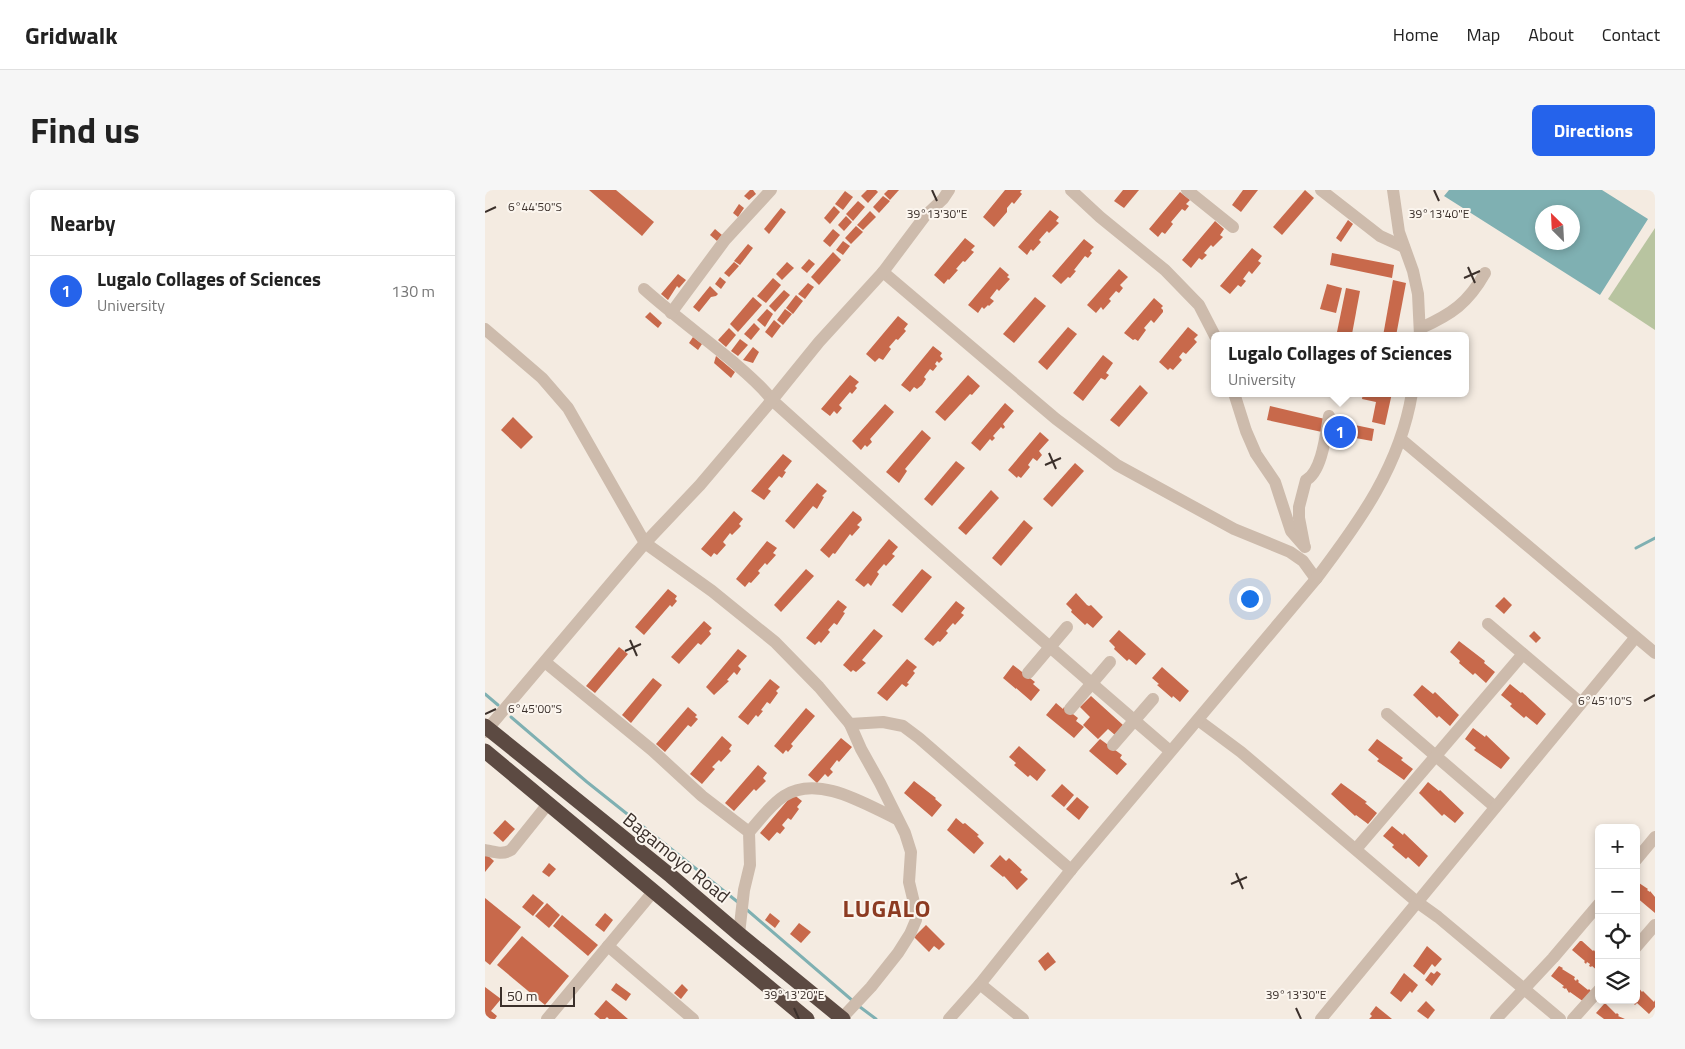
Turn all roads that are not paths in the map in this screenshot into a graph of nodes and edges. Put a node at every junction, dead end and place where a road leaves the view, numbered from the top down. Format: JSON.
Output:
{"nodes":[{"id":1,"x":771,"y":190,"type":"edge"},
{"id":2,"x":949,"y":190,"type":"edge"},
{"id":3,"x":1071,"y":190,"type":"edge"},
{"id":4,"x":1187,"y":190,"type":"edge"},
{"id":5,"x":1321,"y":190,"type":"edge"},
{"id":6,"x":1393,"y":190,"type":"edge"},
{"id":7,"x":1233,"y":227,"type":"dead end"},
{"id":8,"x":1404,"y":247,"type":"junction"},
{"id":9,"x":883,"y":272,"type":"junction"},
{"id":10,"x":1485,"y":273,"type":"dead end"},
{"id":11,"x":644,"y":289,"type":"dead end"},
{"id":12,"x":671,"y":313,"type":"junction"},
{"id":13,"x":485,"y":329,"type":"edge"},
{"id":14,"x":1213,"y":332,"type":"edge"},
{"id":15,"x":1420,"y":332,"type":"edge"},
{"id":16,"x":1235,"y":397,"type":"edge"},
{"id":17,"x":1411,"y":397,"type":"edge"},
{"id":18,"x":772,"y":400,"type":"junction"},
{"id":19,"x":1329,"y":416,"type":"dead end"},
{"id":20,"x":1401,"y":440,"type":"junction"},
{"id":21,"x":645,"y":543,"type":"junction"},
{"id":22,"x":1305,"y":547,"type":"junction"},
{"id":23,"x":1314,"y":575,"type":"junction"},
{"id":24,"x":1488,"y":624,"type":"dead end"},
{"id":25,"x":1067,"y":627,"type":"dead end"},
{"id":26,"x":1635,"y":638,"type":"junction"},
{"id":27,"x":1049,"y":648,"type":"junction"},
{"id":28,"x":1655,"y":653,"type":"edge"},
{"id":29,"x":1523,"y":654,"type":"junction"},
{"id":30,"x":545,"y":662,"type":"junction"},
{"id":31,"x":1110,"y":662,"type":"dead end"},
{"id":32,"x":1028,"y":672,"type":"dead end"},
{"id":33,"x":1091,"y":684,"type":"junction"},
{"id":34,"x":1153,"y":699,"type":"dead end"},
{"id":35,"x":1581,"y":704,"type":"junction"},
{"id":36,"x":1070,"y":709,"type":"dead end"},
{"id":37,"x":1387,"y":714,"type":"dead end"},
{"id":38,"x":1198,"y":720,"type":"junction"},
{"id":39,"x":1135,"y":721,"type":"junction"},
{"id":40,"x":850,"y":724,"type":"junction"},
{"id":41,"x":486,"y":729,"type":"edge"},
{"id":42,"x":1113,"y":746,"type":"dead end"},
{"id":43,"x":485,"y":751,"type":"edge"},
{"id":44,"x":1171,"y":751,"type":"junction"},
{"id":45,"x":1436,"y":755,"type":"junction"},
{"id":46,"x":548,"y":804,"type":"junction"},
{"id":47,"x":1495,"y":806,"type":"junction"},
{"id":48,"x":897,"y":819,"type":"junction"},
{"id":49,"x":749,"y":832,"type":"junction"},
{"id":50,"x":1655,"y":837,"type":"edge"},
{"id":51,"x":1356,"y":849,"type":"junction"},
{"id":52,"x":485,"y":850,"type":"edge"},
{"id":53,"x":1640,"y":855,"type":"edge"},
{"id":54,"x":1071,"y":870,"type":"junction"},
{"id":55,"x":653,"y":892,"type":"junction"},
{"id":56,"x":1417,"y":902,"type":"junction"},
{"id":57,"x":1595,"y":909,"type":"edge"},
{"id":58,"x":1655,"y":925,"type":"edge"},
{"id":59,"x":739,"y":934,"type":"junction"},
{"id":60,"x":1640,"y":942,"type":"edge"},
{"id":61,"x":608,"y":946,"type":"junction"},
{"id":62,"x":980,"y":984,"type":"junction"},
{"id":63,"x":1524,"y":990,"type":"junction"},
{"id":64,"x":1595,"y":994,"type":"edge"},
{"id":65,"x":547,"y":1019,"type":"edge"},
{"id":66,"x":693,"y":1019,"type":"edge"},
{"id":67,"x":807,"y":1019,"type":"edge"},
{"id":68,"x":842,"y":1019,"type":"edge"},
{"id":69,"x":949,"y":1019,"type":"edge"},
{"id":70,"x":1023,"y":1019,"type":"edge"},
{"id":71,"x":1321,"y":1019,"type":"edge"},
{"id":72,"x":1496,"y":1019,"type":"edge"},
{"id":73,"x":1559,"y":1019,"type":"edge"},
{"id":74,"x":1573,"y":1019,"type":"edge"}],
"edges":[{"from":1,"to":12,"type":"lane"},
{"from":2,"to":9,"type":"lane"},
{"from":3,"to":14,"type":"lane"},
{"from":4,"to":7,"type":"lane"},
{"from":5,"to":8,"type":"lane"},
{"from":6,"to":8,"type":"lane"},
{"from":8,"to":15,"type":"lane"},
{"from":9,"to":18,"type":"lane"},
{"from":9,"to":23,"type":"lane"},
{"from":10,"to":15,"type":"lane"},
{"from":11,"to":12,"type":"lane"},
{"from":12,"to":18,"type":"lane"},
{"from":13,"to":21,"type":"lane"},
{"from":16,"to":22,"type":"lane"},
{"from":17,"to":20,"type":"lane"},
{"from":18,"to":21,"type":"lane"},
{"from":18,"to":27,"type":"lane"},
{"from":19,"to":22,"type":"lane"},
{"from":20,"to":23,"type":"lane"},
{"from":20,"to":26,"type":"lane"},
{"from":21,"to":30,"type":"lane"},
{"from":21,"to":40,"type":"lane"},
{"from":22,"to":23,"type":"lane"},
{"from":23,"to":38,"type":"lane"},
{"from":24,"to":29,"type":"lane"},
{"from":25,"to":27,"type":"lane"},
{"from":26,"to":28,"type":"lane"},
{"from":26,"to":35,"type":"lane"},
{"from":27,"to":32,"type":"lane"},
{"from":27,"to":33,"type":"lane"},
{"from":29,"to":35,"type":"lane"},
{"from":29,"to":45,"type":"lane"},
{"from":30,"to":41,"type":"lane"},
{"from":30,"to":49,"type":"lane"},
{"from":31,"to":33,"type":"lane"},
{"from":33,"to":36,"type":"lane"},
{"from":33,"to":39,"type":"lane"},
{"from":34,"to":39,"type":"lane"},
{"from":35,"to":47,"type":"lane"},
{"from":37,"to":45,"type":"lane"},
{"from":38,"to":44,"type":"lane"},
{"from":38,"to":51,"type":"lane"},
{"from":39,"to":42,"type":"lane"},
{"from":39,"to":44,"type":"lane"},
{"from":40,"to":48,"type":"lane"},
{"from":40,"to":54,"type":"lane"},
{"from":41,"to":59,"type":"highway","name":"Bagamoyo Road"},
{"from":43,"to":46,"type":"highway"},
{"from":44,"to":54,"type":"lane"},
{"from":45,"to":47,"type":"lane"},
{"from":45,"to":51,"type":"lane"},
{"from":46,"to":52,"type":"lane"},
{"from":46,"to":55,"type":"highway"},
{"from":47,"to":56,"type":"lane"},
{"from":48,"to":49,"type":"lane"},
{"from":48,"to":68,"type":"lane"},
{"from":49,"to":59,"type":"lane"},
{"from":50,"to":53,"type":"lane"},
{"from":51,"to":56,"type":"lane"},
{"from":54,"to":62,"type":"lane"},
{"from":55,"to":61,"type":"lane"},
{"from":55,"to":67,"type":"highway"},
{"from":56,"to":63,"type":"lane"},
{"from":56,"to":71,"type":"lane"},
{"from":57,"to":63,"type":"lane"},
{"from":58,"to":60,"type":"lane"},
{"from":59,"to":68,"type":"highway","name":"Bagamoyo Road"},
{"from":61,"to":65,"type":"lane"},
{"from":61,"to":66,"type":"lane"},
{"from":62,"to":69,"type":"lane"},
{"from":62,"to":70,"type":"lane"},
{"from":63,"to":72,"type":"lane"},
{"from":63,"to":73,"type":"lane"},
{"from":64,"to":74,"type":"lane"}]}
